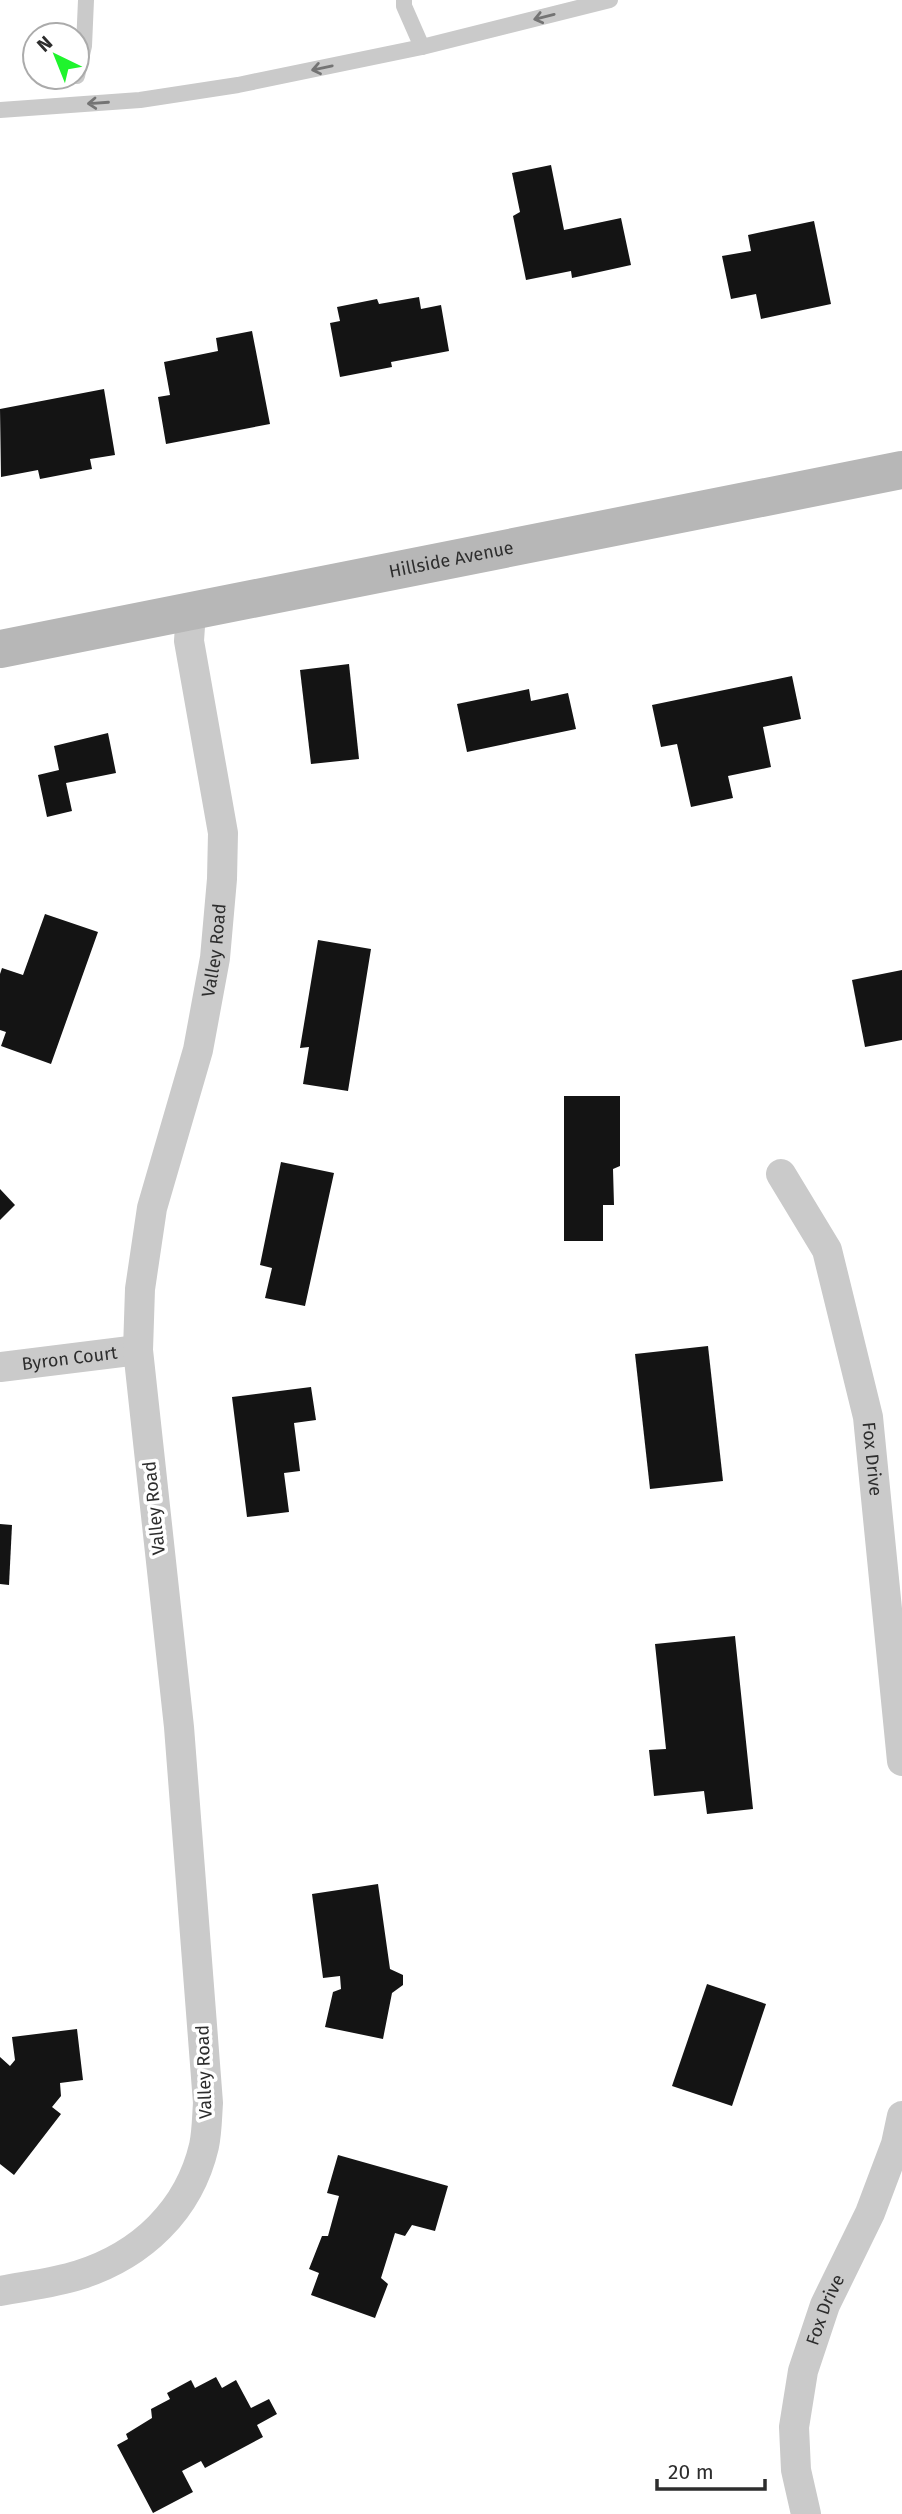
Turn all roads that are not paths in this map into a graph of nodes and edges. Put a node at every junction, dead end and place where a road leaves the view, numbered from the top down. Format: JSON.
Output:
{"nodes":[{"id":1,"x":86,"y":0,"type":"edge"},
{"id":2,"x":404,"y":0,"type":"edge"},
{"id":3,"x":610,"y":0,"type":"edge"},
{"id":4,"x":86,"y":21,"type":"edge"},
{"id":5,"x":422,"y":47,"type":"junction"},
{"id":6,"x":74,"y":91,"type":"edge"},
{"id":7,"x":70,"y":105,"type":"junction"},
{"id":8,"x":0,"y":110,"type":"edge"},
{"id":9,"x":902,"y":470,"type":"edge"},
{"id":10,"x":191,"y":611,"type":"junction"},
{"id":11,"x":0,"y":649,"type":"edge"},
{"id":12,"x":781,"y":1174,"type":"dead end"},
{"id":13,"x":138,"y":1350,"type":"junction"},
{"id":14,"x":0,"y":1367,"type":"edge"},
{"id":15,"x":902,"y":1760,"type":"edge"},
{"id":16,"x":902,"y":2116,"type":"edge"},
{"id":17,"x":0,"y":2291,"type":"edge"},
{"id":18,"x":806,"y":2514,"type":"edge"}],
"edges":[{"from":1,"to":4,"type":"lane"},
{"from":2,"to":5,"type":"lane"},
{"from":3,"to":5,"type":"lane","one_way":true},
{"from":5,"to":7,"type":"lane","one_way":true},
{"from":6,"to":7,"type":"lane"},
{"from":7,"to":8,"type":"lane"},
{"from":9,"to":10,"type":"main road","name":"Hillside Avenue"},
{"from":10,"to":11,"type":"main road","name":"Hillside Avenue"},
{"from":10,"to":13,"type":"street","name":"Valley Road"},
{"from":12,"to":15,"type":"street","name":"Fox Drive"},
{"from":13,"to":14,"type":"street","name":"Byron Court"},
{"from":13,"to":17,"type":"street","name":"Valley Road"},
{"from":16,"to":18,"type":"street","name":"Fox Drive"}]}
